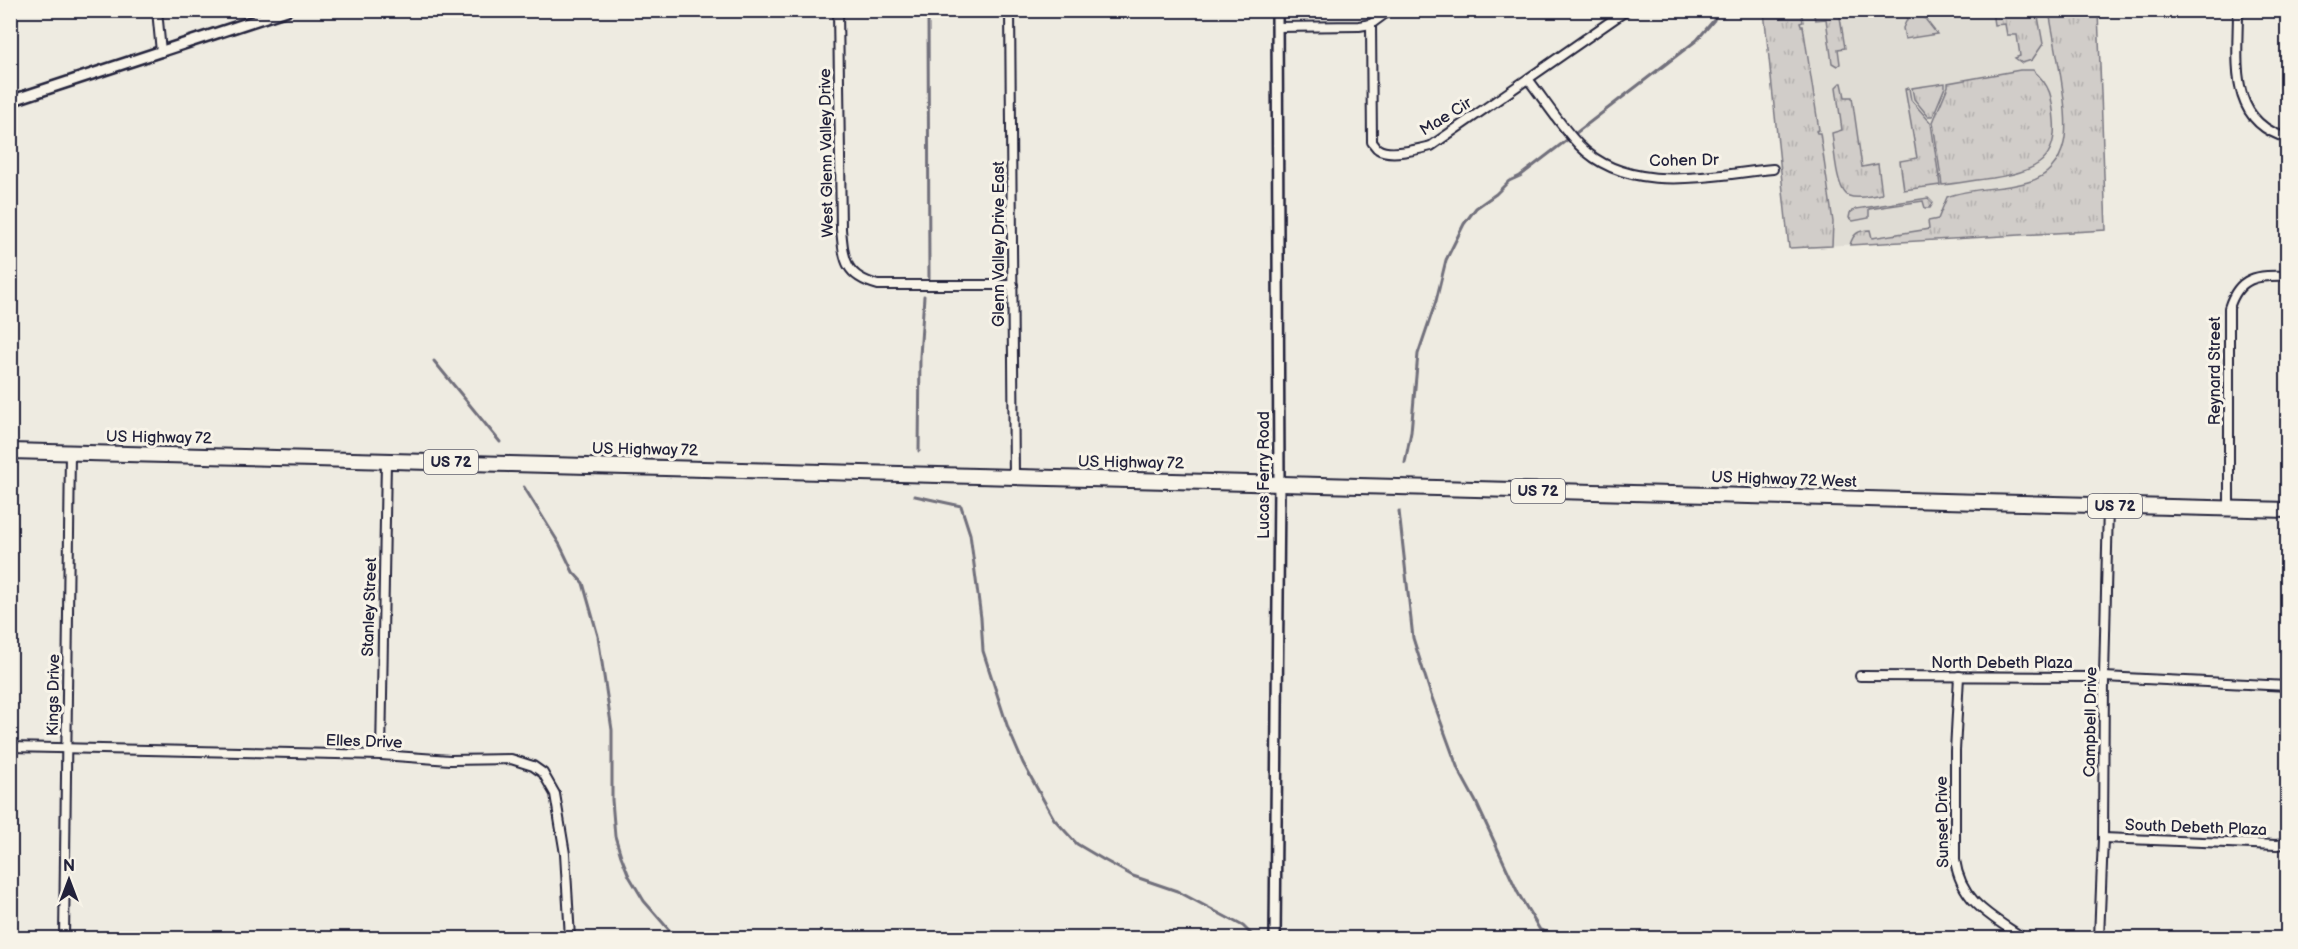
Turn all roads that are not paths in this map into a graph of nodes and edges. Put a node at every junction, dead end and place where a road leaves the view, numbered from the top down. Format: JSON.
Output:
{"nodes":[{"id":1,"x":157,"y":10,"type":"edge"},
{"id":2,"x":287,"y":10,"type":"edge"},
{"id":3,"x":838,"y":10,"type":"edge"},
{"id":4,"x":1010,"y":10,"type":"edge"},
{"id":5,"x":1277,"y":10,"type":"edge"},
{"id":6,"x":1390,"y":10,"type":"edge"},
{"id":7,"x":1627,"y":10,"type":"edge"},
{"id":8,"x":2238,"y":10,"type":"edge"},
{"id":9,"x":1371,"y":24,"type":"junction"},
{"id":10,"x":1277,"y":27,"type":"junction"},
{"id":11,"x":161,"y":52,"type":"junction"},
{"id":12,"x":1528,"y":79,"type":"junction"},
{"id":13,"x":10,"y":101,"type":"edge"},
{"id":14,"x":2288,"y":138,"type":"edge"},
{"id":15,"x":1773,"y":169,"type":"dead end"},
{"id":16,"x":2288,"y":276,"type":"edge"},
{"id":17,"x":1013,"y":285,"type":"junction"},
{"id":18,"x":10,"y":451,"type":"edge"},
{"id":19,"x":70,"y":452,"type":"junction"},
{"id":20,"x":386,"y":460,"type":"junction"},
{"id":21,"x":1014,"y":477,"type":"junction"},
{"id":22,"x":1279,"y":483,"type":"junction"},
{"id":23,"x":2108,"y":506,"type":"junction"},
{"id":24,"x":2229,"y":509,"type":"junction"},
{"id":25,"x":2288,"y":510,"type":"edge"},
{"id":26,"x":1860,"y":676,"type":"dead end"},
{"id":27,"x":1959,"y":676,"type":"junction"},
{"id":28,"x":2104,"y":677,"type":"junction"},
{"id":29,"x":2288,"y":686,"type":"edge"},
{"id":30,"x":10,"y":747,"type":"edge"},
{"id":31,"x":67,"y":747,"type":"junction"},
{"id":32,"x":381,"y":755,"type":"junction"},
{"id":33,"x":2103,"y":838,"type":"junction"},
{"id":34,"x":2288,"y":843,"type":"edge"},
{"id":35,"x":64,"y":939,"type":"edge"},
{"id":36,"x":570,"y":939,"type":"edge"},
{"id":37,"x":1275,"y":939,"type":"edge"},
{"id":38,"x":2023,"y":939,"type":"edge"},
{"id":39,"x":2099,"y":939,"type":"edge"}],
"edges":[{"from":1,"to":11,"type":"street"},
{"from":2,"to":11,"type":"street"},
{"from":3,"to":17,"type":"street","name":"West Glenn Valley Drive"},
{"from":4,"to":17,"type":"street","name":"Glenn Valley Drive East"},
{"from":5,"to":10,"type":"street","name":"Lucas Ferry Road"},
{"from":6,"to":9,"type":"street"},
{"from":7,"to":12,"type":"street","name":"Mae Cir"},
{"from":8,"to":14,"type":"street"},
{"from":9,"to":10,"type":"street"},
{"from":9,"to":12,"type":"street","name":"Mae Cir"},
{"from":10,"to":22,"type":"street","name":"Lucas Ferry Road"},
{"from":11,"to":13,"type":"street"},
{"from":12,"to":15,"type":"street","name":"Cohen Dr"},
{"from":16,"to":24,"type":"street","name":"Reynard Street"},
{"from":17,"to":21,"type":"street","name":"Glenn Valley Drive East"},
{"from":18,"to":19,"type":"highway","name":"US Highway 72","number":"US 72"},
{"from":19,"to":20,"type":"highway","name":"US Highway 72","number":"US 72"},
{"from":19,"to":31,"type":"street","name":"Kings Drive"},
{"from":20,"to":21,"type":"highway","name":"US Highway 72","number":"US 72"},
{"from":20,"to":32,"type":"street","name":"Stanley Street"},
{"from":21,"to":22,"type":"highway","name":"US Highway 72","number":"US 72"},
{"from":22,"to":23,"type":"highway","name":"US Highway 72 West","number":"US 72"},
{"from":22,"to":37,"type":"street","name":"Lucas Ferry Road"},
{"from":23,"to":24,"type":"highway","name":"US Highway 72 West","number":"US 72"},
{"from":23,"to":28,"type":"street","name":"Campbell Drive"},
{"from":24,"to":25,"type":"highway","name":"US Highway 72 West","number":"US 72"},
{"from":26,"to":27,"type":"street","name":"North Debeth Plaza"},
{"from":27,"to":28,"type":"street","name":"North Debeth Plaza"},
{"from":27,"to":38,"type":"street","name":"Sunset Drive"},
{"from":28,"to":29,"type":"street","name":"North Debeth Plaza"},
{"from":28,"to":33,"type":"street","name":"Campbell Drive"},
{"from":30,"to":31,"type":"street","name":"Elles Drive"},
{"from":31,"to":32,"type":"street","name":"Elles Drive"},
{"from":31,"to":35,"type":"street","name":"Kings Drive"},
{"from":32,"to":36,"type":"street","name":"Elles Drive"},
{"from":33,"to":34,"type":"street","name":"South Debeth Plaza"},
{"from":33,"to":39,"type":"street","name":"Campbell Drive"}]}
